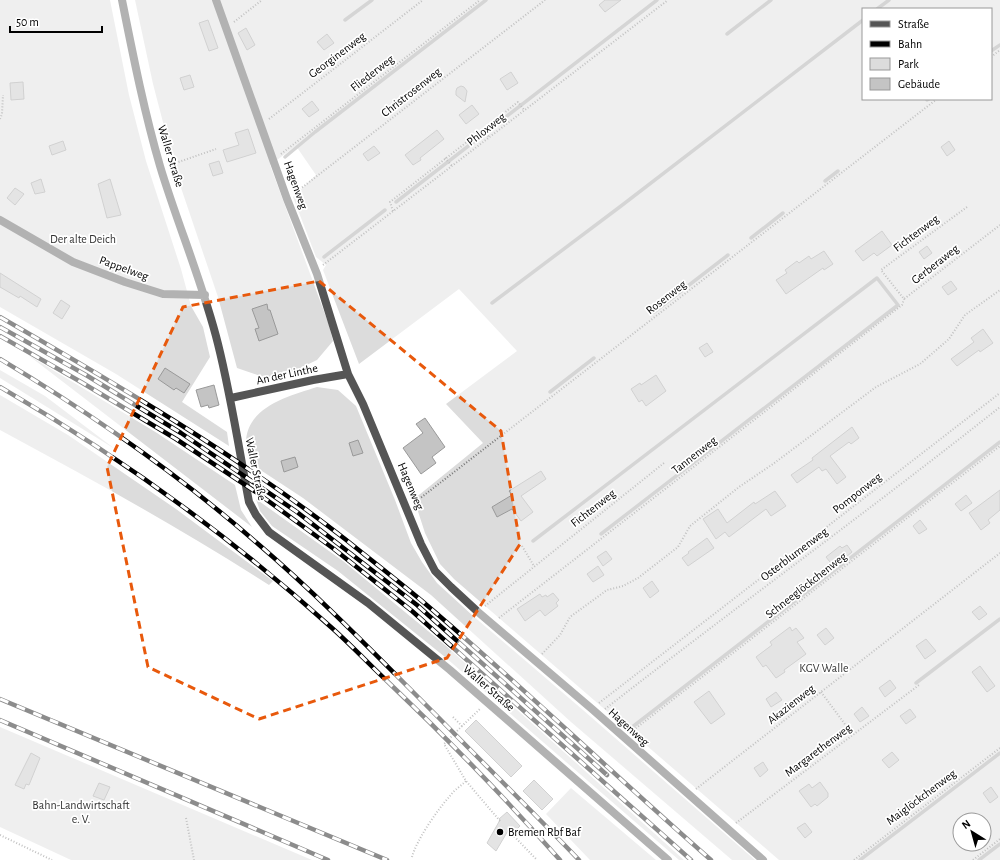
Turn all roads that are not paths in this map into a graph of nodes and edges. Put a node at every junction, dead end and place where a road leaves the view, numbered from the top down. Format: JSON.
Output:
{"nodes":[{"id":1,"x":122,"y":0,"type":"edge"},
{"id":2,"x":216,"y":0,"type":"edge"},
{"id":3,"x":0,"y":220,"type":"edge"},
{"id":4,"x":205,"y":294,"type":"junction"},
{"id":5,"x":348,"y":374,"type":"junction"},
{"id":6,"x":231,"y":398,"type":"junction"},
{"id":7,"x":668,"y":860,"type":"edge"},
{"id":8,"x":763,"y":860,"type":"edge"}],
"edges":[{"from":1,"to":4,"type":"street","name":"Waller Straße"},
{"from":2,"to":5,"type":"street","name":"Hagenweg"},
{"from":3,"to":4,"type":"street","name":"Pappelweg"},
{"from":4,"to":6,"type":"street","name":"Waller Straße"},
{"from":5,"to":6,"type":"street","name":"An der Linthe"},
{"from":5,"to":8,"type":"street","name":"Hagenweg"},
{"from":6,"to":7,"type":"street","name":"Waller Straße"}]}
